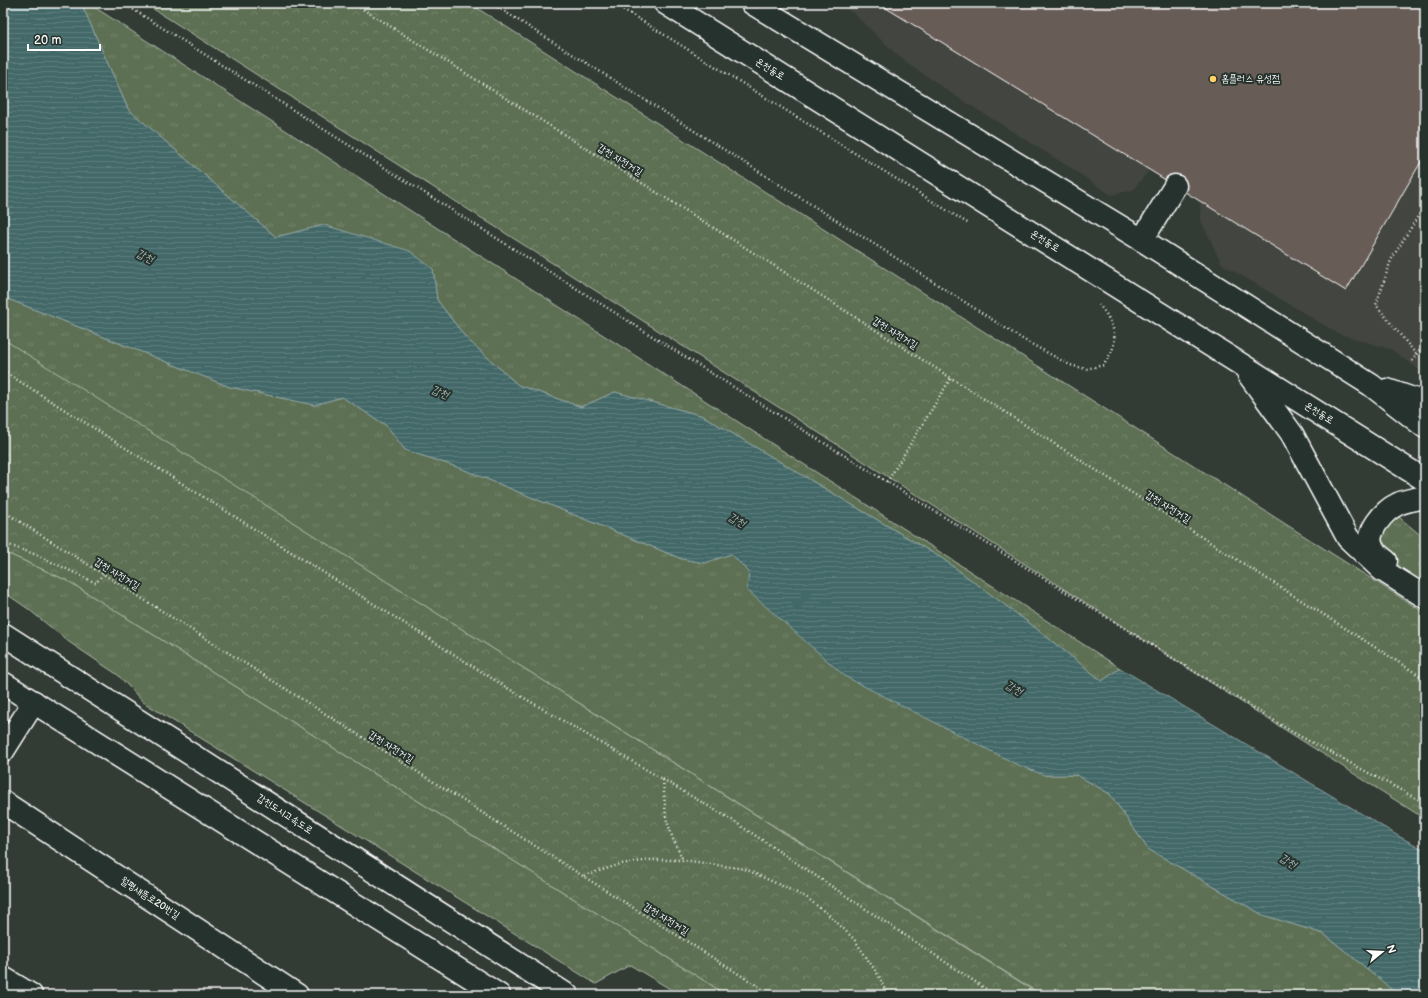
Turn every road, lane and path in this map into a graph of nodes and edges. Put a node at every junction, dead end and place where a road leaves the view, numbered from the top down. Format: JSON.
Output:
{"nodes":[{"id":1,"x":123,"y":3,"type":"edge"},
{"id":2,"x":353,"y":3,"type":"edge"},
{"id":3,"x":491,"y":3,"type":"edge"},
{"id":4,"x":613,"y":3,"type":"edge"},
{"id":5,"x":665,"y":3,"type":"edge"},
{"id":6,"x":752,"y":3,"type":"edge"},
{"id":7,"x":1175,"y":186,"type":"dead end"},
{"id":8,"x":1425,"y":205,"type":"edge"},
{"id":9,"x":970,"y":224,"type":"dead end"},
{"id":10,"x":1142,"y":240,"type":"junction"},
{"id":11,"x":1425,"y":248,"type":"edge"},
{"id":12,"x":1425,"y":287,"type":"edge"},
{"id":13,"x":1095,"y":302,"type":"dead end"},
{"id":14,"x":1425,"y":343,"type":"edge"},
{"id":15,"x":1416,"y":354,"type":"junction"},
{"id":16,"x":1412,"y":361,"type":"dead end"},
{"id":17,"x":1242,"y":365,"type":"junction"},
{"id":18,"x":3,"y":371,"type":"edge"},
{"id":19,"x":951,"y":378,"type":"junction"},
{"id":20,"x":1371,"y":385,"type":"junction"},
{"id":21,"x":1425,"y":403,"type":"edge"},
{"id":22,"x":1425,"y":427,"type":"edge"},
{"id":23,"x":1425,"y":480,"type":"edge"},
{"id":24,"x":887,"y":482,"type":"junction"},
{"id":25,"x":1425,"y":497,"type":"edge"},
{"id":26,"x":3,"y":511,"type":"edge"},
{"id":27,"x":3,"y":543,"type":"edge"},
{"id":28,"x":103,"y":574,"type":"junction"},
{"id":29,"x":1423,"y":596,"type":"edge"},
{"id":30,"x":3,"y":634,"type":"edge"},
{"id":31,"x":1425,"y":679,"type":"edge"},
{"id":32,"x":3,"y":683,"type":"edge"},
{"id":33,"x":34,"y":702,"type":"junction"},
{"id":34,"x":3,"y":751,"type":"edge"},
{"id":35,"x":663,"y":780,"type":"junction"},
{"id":36,"x":3,"y":802,"type":"edge"},
{"id":37,"x":1425,"y":803,"type":"edge"},
{"id":38,"x":683,"y":860,"type":"junction"},
{"id":39,"x":583,"y":876,"type":"junction"},
{"id":40,"x":3,"y":979,"type":"edge"},
{"id":41,"x":561,"y":993,"type":"edge"},
{"id":42,"x":31,"y":995,"type":"edge"},
{"id":43,"x":297,"y":995,"type":"edge"},
{"id":44,"x":499,"y":995,"type":"edge"},
{"id":45,"x":772,"y":995,"type":"edge"},
{"id":46,"x":887,"y":995,"type":"edge"},
{"id":47,"x":995,"y":995,"type":"edge"}],
"edges":[{"from":1,"to":24,"type":"path"},
{"from":2,"to":19,"type":"path","name":"갑천 자전거길"},
{"from":3,"to":13,"type":"path"},
{"from":4,"to":9,"type":"path"},
{"from":5,"to":17,"type":"main road","name":"온천동로"},
{"from":6,"to":10,"type":"main road"},
{"from":7,"to":10,"type":"main road"},
{"from":8,"to":15,"type":"path"},
{"from":10,"to":20,"type":"main road"},
{"from":11,"to":12,"type":"path"},
{"from":14,"to":15,"type":"path"},
{"from":15,"to":16,"type":"path"},
{"from":17,"to":23,"type":"main road","name":"온천동로"},
{"from":17,"to":29,"type":"main road"},
{"from":18,"to":35,"type":"path"},
{"from":19,"to":24,"type":"path"},
{"from":19,"to":31,"type":"path","name":"갑천 자전거길"},
{"from":20,"to":21,"type":"main road"},
{"from":20,"to":22,"type":"main road"},
{"from":24,"to":37,"type":"path"},
{"from":25,"to":29,"type":"main road"},
{"from":26,"to":28,"type":"path","name":"갑천 자전거길"},
{"from":27,"to":28,"type":"path"},
{"from":28,"to":39,"type":"path","name":"갑천 자전거길"},
{"from":30,"to":41,"type":"main road","name":"갑천도시고속도로"},
{"from":32,"to":33,"type":"main road"},
{"from":33,"to":34,"type":"main road"},
{"from":33,"to":44,"type":"main road"},
{"from":35,"to":38,"type":"path"},
{"from":35,"to":47,"type":"path"},
{"from":36,"to":43,"type":"main road","name":"월평새뜸로20번길"},
{"from":38,"to":39,"type":"path"},
{"from":38,"to":46,"type":"path"},
{"from":39,"to":45,"type":"path","name":"갑천 자전거길"},
{"from":40,"to":42,"type":"main road"}]}
